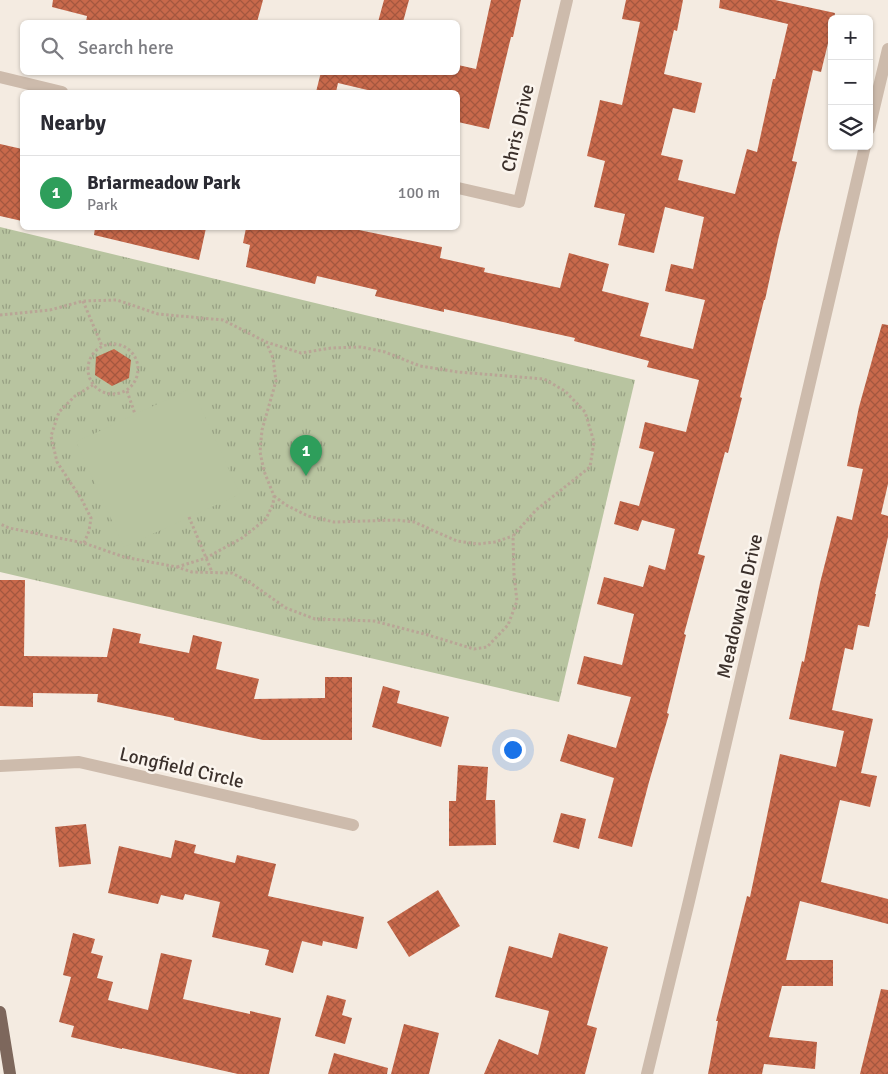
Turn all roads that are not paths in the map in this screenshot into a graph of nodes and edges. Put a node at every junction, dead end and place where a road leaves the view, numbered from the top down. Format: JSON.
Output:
{"nodes":[{"id":1,"x":567,"y":0,"type":"edge"},
{"id":2,"x":888,"y":49,"type":"edge"},
{"id":3,"x":0,"y":78,"type":"edge"},
{"id":4,"x":53,"y":90,"type":"edge"},
{"id":5,"x":873,"y":112,"type":"edge"},
{"id":6,"x":864,"y":150,"type":"edge"},
{"id":7,"x":460,"y":188,"type":"edge"},
{"id":8,"x":0,"y":766,"type":"edge"},
{"id":9,"x":354,"y":825,"type":"dead end"},
{"id":10,"x":0,"y":1012,"type":"edge"},
{"id":11,"x":10,"y":1074,"type":"edge"},
{"id":12,"x":647,"y":1074,"type":"edge"}],
"edges":[{"from":1,"to":7,"type":"street","name":"Chris Drive"},
{"from":2,"to":5,"type":"street"},
{"from":3,"to":4,"type":"street"},
{"from":6,"to":12,"type":"street","name":"Meadowvale Drive"},
{"from":8,"to":9,"type":"street","name":"Longfield Circle"},
{"from":10,"to":11,"type":"main road"}]}
